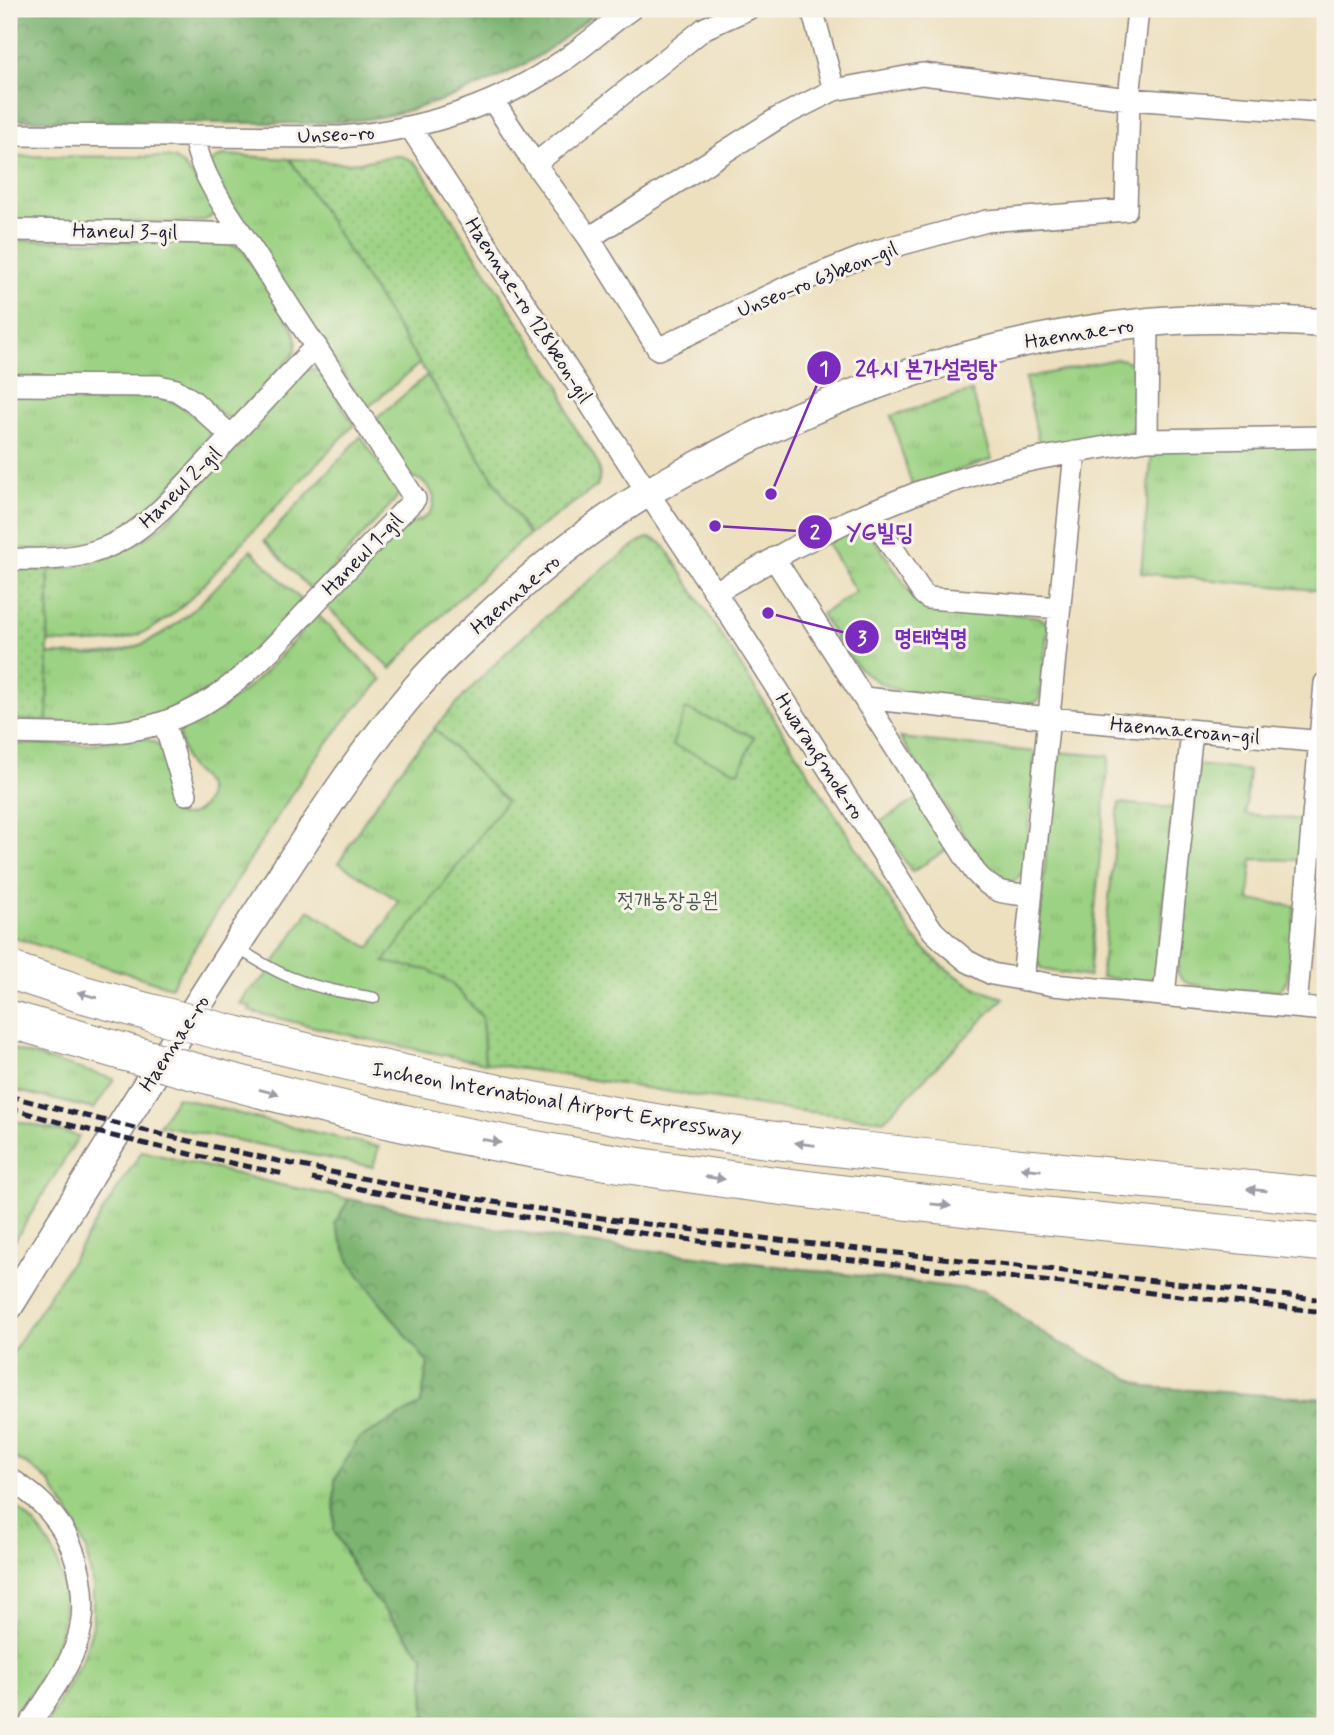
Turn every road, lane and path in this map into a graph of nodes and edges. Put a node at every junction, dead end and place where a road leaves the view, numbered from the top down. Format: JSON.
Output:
{"nodes":[{"id":1,"x":631,"y":9,"type":"edge"},
{"id":2,"x":748,"y":9,"type":"edge"},
{"id":3,"x":812,"y":9,"type":"edge"},
{"id":4,"x":1138,"y":9,"type":"edge"},
{"id":5,"x":834,"y":90,"type":"junction"},
{"id":6,"x":1129,"y":99,"type":"junction"},
{"id":7,"x":493,"y":101,"type":"junction"},
{"id":8,"x":1325,"y":113,"type":"edge"},
{"id":9,"x":410,"y":127,"type":"junction"},
{"id":10,"x":9,"y":135,"type":"edge"},
{"id":11,"x":194,"y":137,"type":"junction"},
{"id":12,"x":535,"y":164,"type":"junction"},
{"id":13,"x":9,"y":230,"type":"edge"},
{"id":14,"x":242,"y":234,"type":"junction"},
{"id":15,"x":589,"y":238,"type":"junction"},
{"id":16,"x":1148,"y":322,"type":"junction"},
{"id":17,"x":1325,"y":323,"type":"edge"},
{"id":18,"x":316,"y":346,"type":"junction"},
{"id":19,"x":9,"y":385,"type":"edge"},
{"id":20,"x":231,"y":436,"type":"junction"},
{"id":21,"x":1325,"y":437,"type":"edge"},
{"id":22,"x":1147,"y":440,"type":"junction"},
{"id":23,"x":1075,"y":452,"type":"junction"},
{"id":24,"x":648,"y":493,"type":"junction"},
{"id":25,"x":869,"y":512,"type":"junction"},
{"id":26,"x":774,"y":558,"type":"junction"},
{"id":27,"x":9,"y":559,"type":"edge"},
{"id":28,"x":715,"y":592,"type":"junction"},
{"id":29,"x":1060,"y":608,"type":"junction"},
{"id":30,"x":1325,"y":683,"type":"edge"},
{"id":31,"x":864,"y":698,"type":"junction"},
{"id":32,"x":1049,"y":718,"type":"junction"},
{"id":33,"x":163,"y":722,"type":"junction"},
{"id":34,"x":1192,"y":731,"type":"junction"},
{"id":35,"x":9,"y":733,"type":"edge"},
{"id":36,"x":1323,"y":742,"type":"edge"},
{"id":37,"x":187,"y":794,"type":"dead end"},
{"id":38,"x":1030,"y":895,"type":"junction"},
{"id":39,"x":235,"y":947,"type":"junction"},
{"id":40,"x":9,"y":970,"type":"edge"},
{"id":41,"x":1023,"y":981,"type":"junction"},
{"id":42,"x":1164,"y":995,"type":"junction"},
{"id":43,"x":374,"y":998,"type":"dead end"},
{"id":44,"x":1296,"y":1007,"type":"junction"},
{"id":45,"x":1325,"y":1010,"type":"edge"},
{"id":46,"x":9,"y":1019,"type":"edge"},
{"id":47,"x":1325,"y":1197,"type":"edge"},
{"id":48,"x":1325,"y":1242,"type":"edge"},
{"id":49,"x":9,"y":1306,"type":"edge"},
{"id":50,"x":9,"y":1478,"type":"edge"},
{"id":51,"x":29,"y":1726,"type":"edge"}],
"edges":[{"from":1,"to":7,"type":"street","name":"Unseo-ro"},
{"from":2,"to":12,"type":"street"},
{"from":3,"to":5,"type":"street"},
{"from":4,"to":6,"type":"street","name":"Unseo-ro 63beon-gil"},
{"from":5,"to":6,"type":"street"},
{"from":5,"to":15,"type":"street"},
{"from":6,"to":8,"type":"street"},
{"from":6,"to":15,"type":"street","name":"Unseo-ro 63beon-gil"},
{"from":7,"to":9,"type":"street","name":"Unseo-ro"},
{"from":7,"to":12,"type":"street","name":"Unseo-ro 63beon-gil"},
{"from":9,"to":11,"type":"street","name":"Unseo-ro"},
{"from":9,"to":24,"type":"street","name":"Haennae-ro 128beon-gil"},
{"from":10,"to":11,"type":"street","name":"Unseo-ro"},
{"from":11,"to":14,"type":"street","name":"Haneul 1-gil"},
{"from":12,"to":15,"type":"street","name":"Unseo-ro 63beon-gil"},
{"from":13,"to":14,"type":"street","name":"Haneul 3-gil"},
{"from":14,"to":18,"type":"street","name":"Haneul 1-gil"},
{"from":16,"to":17,"type":"main road","name":"Haennae-ro"},
{"from":16,"to":22,"type":"street"},
{"from":16,"to":24,"type":"main road","name":"Haennae-ro"},
{"from":18,"to":20,"type":"street","name":"Haneul 2-gil"},
{"from":18,"to":33,"type":"street","name":"Haneul 1-gil"},
{"from":19,"to":20,"type":"street"},
{"from":20,"to":27,"type":"street","name":"Haneul 2-gil"},
{"from":21,"to":22,"type":"street"},
{"from":22,"to":23,"type":"street"},
{"from":23,"to":25,"type":"street"},
{"from":23,"to":29,"type":"street"},
{"from":24,"to":28,"type":"street","name":"Hwarangmok-ro"},
{"from":24,"to":39,"type":"main road","name":"Haennae-ro"},
{"from":25,"to":26,"type":"street"},
{"from":25,"to":29,"type":"street"},
{"from":26,"to":28,"type":"street"},
{"from":26,"to":31,"type":"street"},
{"from":28,"to":41,"type":"street","name":"Hwarangmok-ro"},
{"from":29,"to":32,"type":"street"},
{"from":30,"to":36,"type":"street"},
{"from":31,"to":32,"type":"street","name":"Haennaeroan-gil"},
{"from":31,"to":38,"type":"street"},
{"from":32,"to":34,"type":"street","name":"Haennaeroan-gil"},
{"from":32,"to":38,"type":"street"},
{"from":33,"to":35,"type":"street","name":"Haneul 1-gil"},
{"from":33,"to":37,"type":"street"},
{"from":34,"to":36,"type":"street","name":"Haennaeroan-gil"},
{"from":34,"to":42,"type":"street"},
{"from":36,"to":44,"type":"street"},
{"from":38,"to":41,"type":"street"},
{"from":39,"to":43,"type":"lane"},
{"from":39,"to":49,"type":"main road","name":"Haennae-ro"},
{"from":47,"to":40,"type":"highway","name":"Incheon International Airport Expressway","one_way":true,"bridge":true},
{"from":41,"to":42,"type":"street","name":"Hwarangmok-ro"},
{"from":42,"to":44,"type":"street","name":"Hwarangmok-ro"},
{"from":44,"to":45,"type":"street","name":"Hwarangmok-ro"},
{"from":46,"to":48,"type":"highway","one_way":true,"bridge":true},
{"from":50,"to":51,"type":"street"}]}
